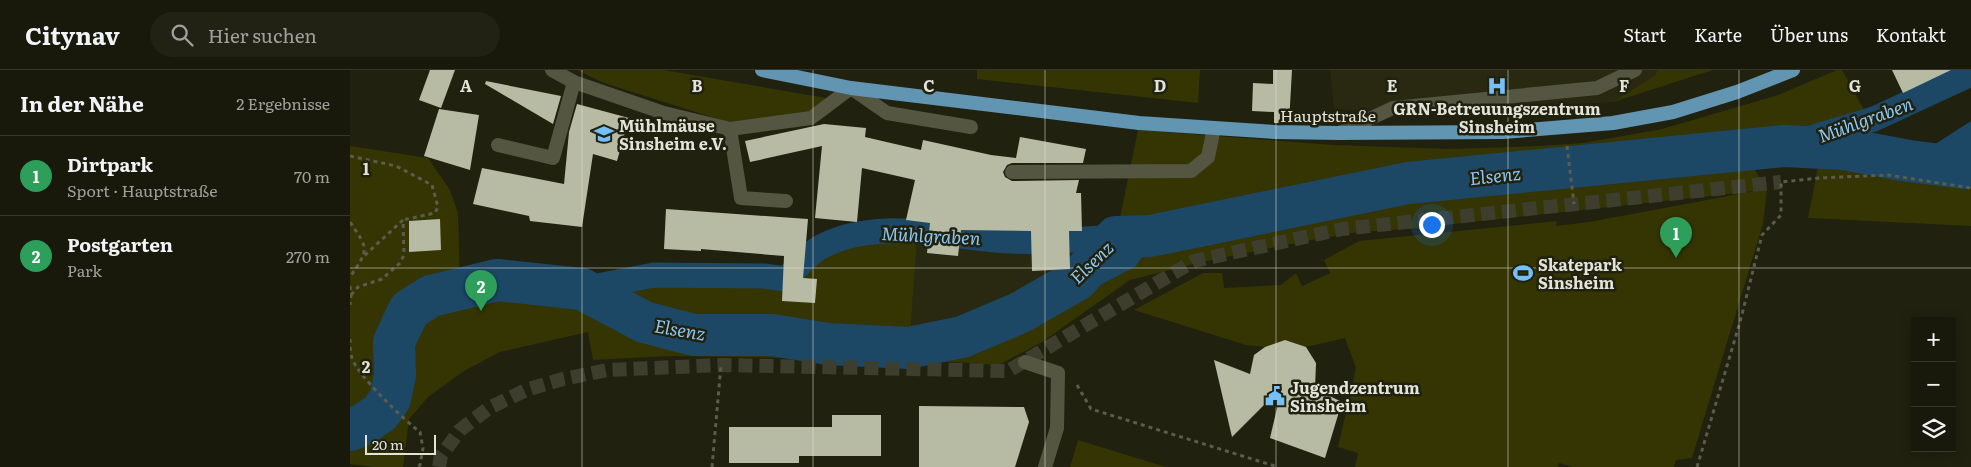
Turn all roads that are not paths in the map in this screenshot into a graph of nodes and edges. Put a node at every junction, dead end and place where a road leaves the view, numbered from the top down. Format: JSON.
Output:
{"nodes":[{"id":1,"x":552,"y":70,"type":"edge"},
{"id":2,"x":762,"y":70,"type":"edge"},
{"id":3,"x":1635,"y":70,"type":"edge"},
{"id":4,"x":1793,"y":70,"type":"edge"},
{"id":5,"x":574,"y":82,"type":"junction"},
{"id":6,"x":851,"y":88,"type":"junction"},
{"id":7,"x":971,"y":127,"type":"dead end"},
{"id":8,"x":1214,"y":128,"type":"junction"},
{"id":9,"x":730,"y":130,"type":"junction"},
{"id":10,"x":1339,"y":133,"type":"junction"},
{"id":11,"x":498,"y":145,"type":"dead end"},
{"id":12,"x":1012,"y":172,"type":"dead end"},
{"id":13,"x":786,"y":201,"type":"dead end"},
{"id":14,"x":1025,"y":362,"type":"dead end"},
{"id":15,"x":1045,"y":467,"type":"edge"}],
"edges":[{"from":1,"to":5,"type":"street"},
{"from":2,"to":6,"type":"main road","name":"Hauptstraße"},
{"from":3,"to":10,"type":"street"},
{"from":4,"to":10,"type":"main road","name":"Hauptstraße"},
{"from":5,"to":9,"type":"street"},
{"from":5,"to":11,"type":"street"},
{"from":6,"to":7,"type":"street","name":"Hauptstraße"},
{"from":6,"to":8,"type":"main road","name":"Hauptstraße"},
{"from":6,"to":9,"type":"street"},
{"from":8,"to":10,"type":"main road","name":"Hauptstraße"},
{"from":8,"to":12,"type":"street"},
{"from":9,"to":13,"type":"street"},
{"from":14,"to":15,"type":"street"}]}
